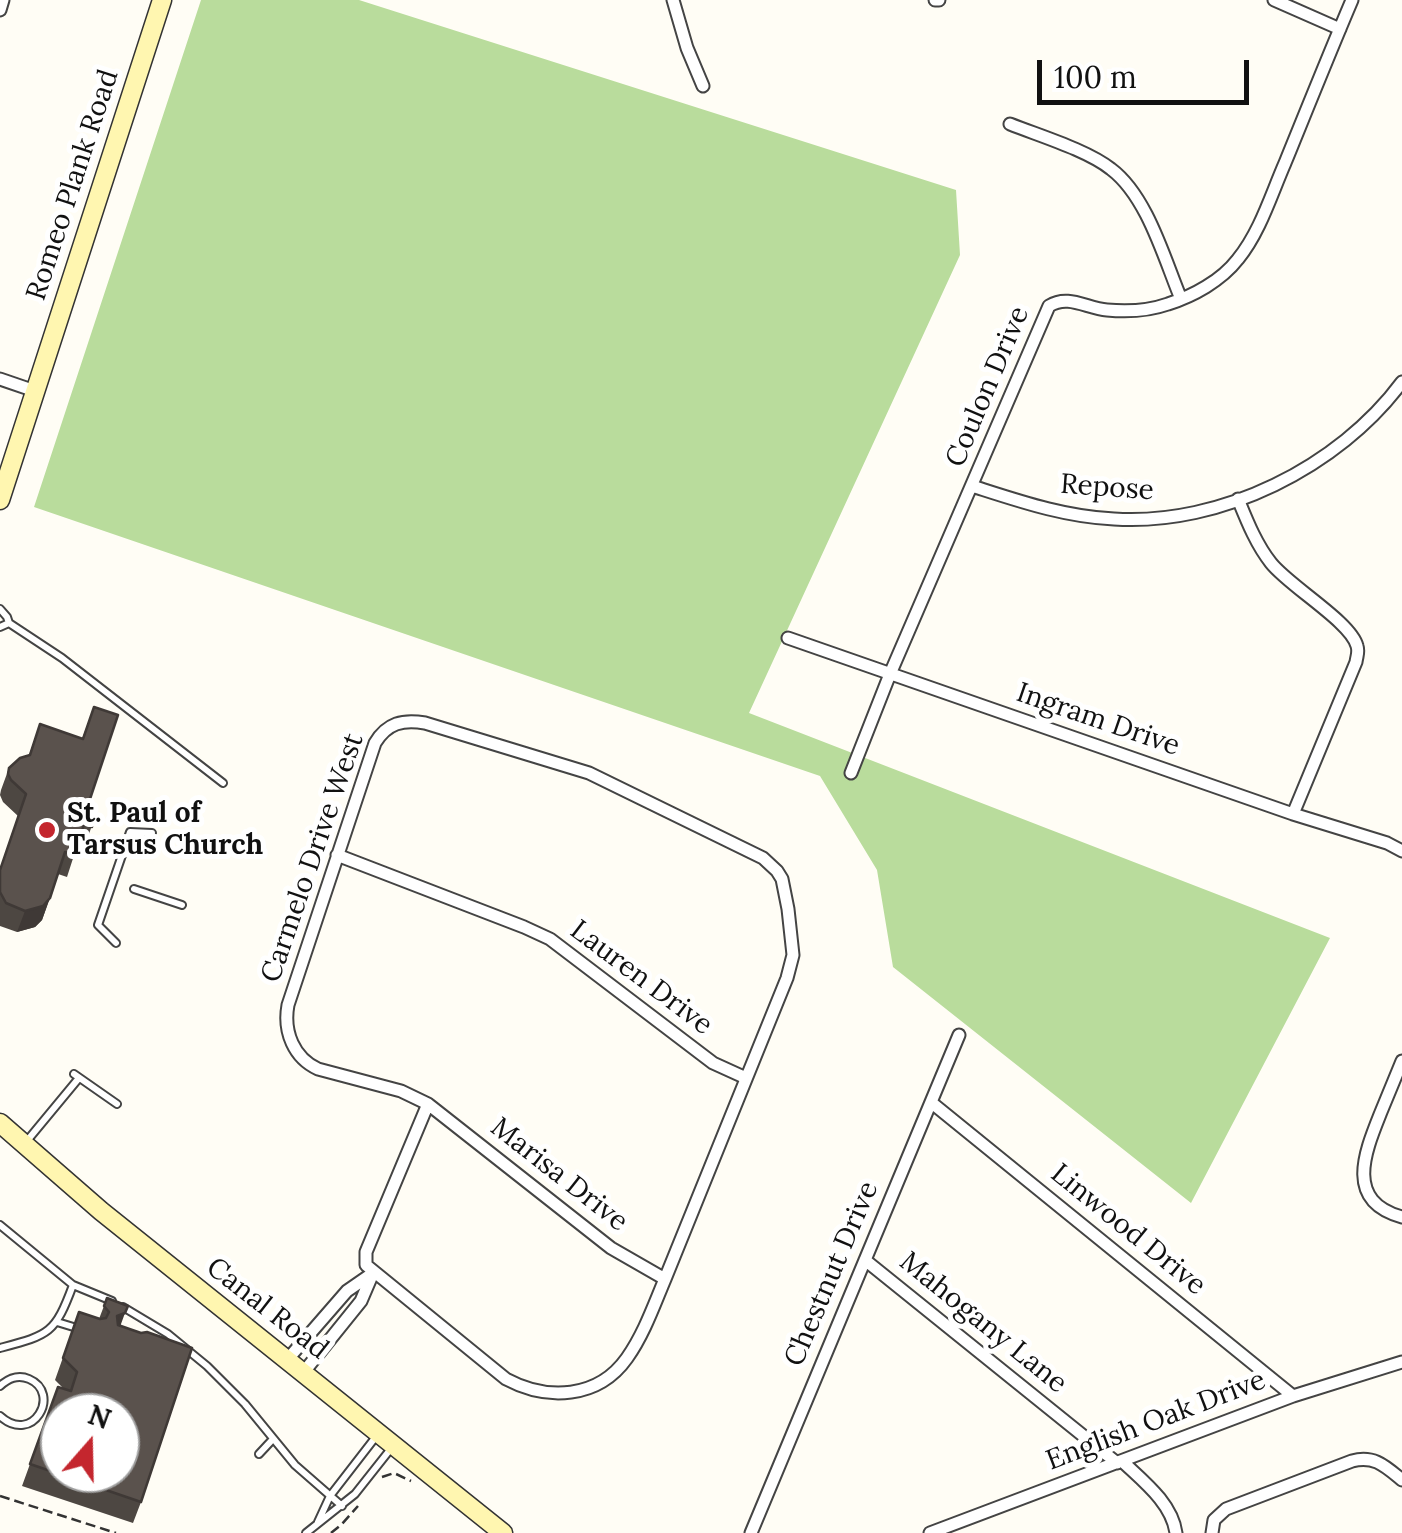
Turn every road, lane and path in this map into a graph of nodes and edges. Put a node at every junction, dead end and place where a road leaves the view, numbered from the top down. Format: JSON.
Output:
{"nodes":[{"id":1,"x":3,"y":0,"type":"edge"},
{"id":2,"x":162,"y":0,"type":"edge"},
{"id":3,"x":673,"y":0,"type":"edge"},
{"id":4,"x":1274,"y":0,"type":"edge"},
{"id":5,"x":1352,"y":0,"type":"edge"},
{"id":6,"x":0,"y":10,"type":"edge"},
{"id":7,"x":1340,"y":29,"type":"junction"},
{"id":8,"x":703,"y":86,"type":"dead end"},
{"id":9,"x":1010,"y":124,"type":"dead end"},
{"id":10,"x":1181,"y":299,"type":"junction"},
{"id":11,"x":0,"y":379,"type":"edge"},
{"id":12,"x":1402,"y":382,"type":"edge"},
{"id":13,"x":36,"y":391,"type":"junction"},
{"id":14,"x":1398,"y":397,"type":"edge"},
{"id":15,"x":972,"y":486,"type":"junction"},
{"id":16,"x":1238,"y":499,"type":"junction"},
{"id":17,"x":0,"y":500,"type":"edge"},
{"id":18,"x":0,"y":610,"type":"edge"},
{"id":19,"x":10,"y":623,"type":"junction"},
{"id":20,"x":0,"y":627,"type":"edge"},
{"id":21,"x":788,"y":638,"type":"dead end"},
{"id":22,"x":890,"y":674,"type":"junction"},
{"id":23,"x":852,"y":773,"type":"dead end"},
{"id":24,"x":223,"y":783,"type":"dead end"},
{"id":25,"x":1294,"y":814,"type":"junction"},
{"id":26,"x":152,"y":833,"type":"dead end"},
{"id":27,"x":1398,"y":848,"type":"edge"},
{"id":28,"x":337,"y":855,"type":"junction"},
{"id":29,"x":134,"y":889,"type":"dead end"},
{"id":30,"x":182,"y":905,"type":"dead end"},
{"id":31,"x":116,"y":943,"type":"dead end"},
{"id":32,"x":958,"y":1035,"type":"dead end"},
{"id":33,"x":1402,"y":1061,"type":"edge"},
{"id":34,"x":746,"y":1078,"type":"junction"},
{"id":35,"x":117,"y":1104,"type":"dead end"},
{"id":36,"x":428,"y":1104,"type":"junction"},
{"id":37,"x":932,"y":1104,"type":"junction"},
{"id":38,"x":0,"y":1123,"type":"edge"},
{"id":39,"x":24,"y":1144,"type":"junction"},
{"id":40,"x":1402,"y":1217,"type":"edge"},
{"id":41,"x":0,"y":1225,"type":"edge"},
{"id":42,"x":864,"y":1260,"type":"junction"},
{"id":43,"x":373,"y":1273,"type":"junction"},
{"id":44,"x":665,"y":1279,"type":"junction"},
{"id":45,"x":73,"y":1285,"type":"junction"},
{"id":46,"x":58,"y":1322,"type":"junction"},
{"id":47,"x":158,"y":1328,"type":"junction"},
{"id":48,"x":94,"y":1334,"type":"edge"},
{"id":49,"x":149,"y":1340,"type":"edge"},
{"id":50,"x":0,"y":1348,"type":"edge"},
{"id":51,"x":287,"y":1360,"type":"junction"},
{"id":52,"x":1402,"y":1362,"type":"edge"},
{"id":53,"x":303,"y":1373,"type":"junction"},
{"id":54,"x":0,"y":1386,"type":"edge"},
{"id":55,"x":1292,"y":1396,"type":"junction"},
{"id":56,"x":0,"y":1416,"type":"edge"},
{"id":57,"x":379,"y":1434,"type":"junction"},
{"id":58,"x":274,"y":1439,"type":"junction"},
{"id":59,"x":394,"y":1446,"type":"junction"},
{"id":60,"x":259,"y":1454,"type":"dead end"},
{"id":61,"x":1120,"y":1462,"type":"junction"},
{"id":62,"x":378,"y":1480,"type":"dead end"},
{"id":63,"x":1402,"y":1480,"type":"edge"},
{"id":64,"x":413,"y":1482,"type":"dead end"},
{"id":65,"x":0,"y":1496,"type":"edge"},
{"id":66,"x":330,"y":1496,"type":"junction"},
{"id":67,"x":342,"y":1506,"type":"junction"},
{"id":68,"x":357,"y":1507,"type":"dead end"},
{"id":69,"x":317,"y":1523,"type":"junction"},
{"id":70,"x":1212,"y":1530,"type":"edge"},
{"id":71,"x":116,"y":1533,"type":"edge"},
{"id":72,"x":306,"y":1533,"type":"edge"},
{"id":73,"x":330,"y":1533,"type":"edge"},
{"id":74,"x":503,"y":1533,"type":"edge"},
{"id":75,"x":751,"y":1533,"type":"edge"},
{"id":76,"x":930,"y":1533,"type":"edge"},
{"id":77,"x":1176,"y":1533,"type":"edge"}],
"edges":[{"from":1,"to":6,"type":"street"},
{"from":2,"to":13,"type":"street","name":"Romeo Plank Road"},
{"from":3,"to":8,"type":"street"},
{"from":4,"to":7,"type":"street"},
{"from":5,"to":7,"type":"street","name":"Coulon Drive"},
{"from":7,"to":10,"type":"street","name":"Coulon Drive"},
{"from":9,"to":10,"type":"street"},
{"from":10,"to":15,"type":"street","name":"Coulon Drive"},
{"from":11,"to":13,"type":"street"},
{"from":12,"to":14,"type":"street","name":"Repose"},
{"from":13,"to":17,"type":"street","name":"Romeo Plank Road"},
{"from":14,"to":16,"type":"street","name":"Repose"},
{"from":15,"to":16,"type":"street","name":"Repose"},
{"from":15,"to":22,"type":"street","name":"Coulon Drive"},
{"from":16,"to":25,"type":"street"},
{"from":18,"to":19,"type":"lane"},
{"from":19,"to":20,"type":"lane"},
{"from":19,"to":24,"type":"lane"},
{"from":21,"to":22,"type":"street","name":"Ingram Drive"},
{"from":22,"to":23,"type":"street","name":"Coulon Drive"},
{"from":22,"to":25,"type":"street","name":"Ingram Drive"},
{"from":25,"to":27,"type":"street","name":"Ingram Drive"},
{"from":26,"to":31,"type":"lane"},
{"from":28,"to":34,"type":"street","name":"Lauren Drive"},
{"from":28,"to":34,"type":"street","name":"Carmelo Drive West"},
{"from":28,"to":36,"type":"street","name":"Carmelo Drive West"},
{"from":29,"to":30,"type":"lane"},
{"from":32,"to":37,"type":"street","name":"Chestnut Drive"},
{"from":33,"to":40,"type":"street"},
{"from":34,"to":44,"type":"street"},
{"from":35,"to":39,"type":"lane"},
{"from":36,"to":43,"type":"street"},
{"from":36,"to":44,"type":"street","name":"Marisa Drive"},
{"from":37,"to":42,"type":"street","name":"Chestnut Drive"},
{"from":37,"to":55,"type":"street","name":"Linwood Drive"},
{"from":38,"to":39,"type":"street","name":"Canal Road"},
{"from":39,"to":51,"type":"street","name":"Canal Road"},
{"from":41,"to":45,"type":"lane"},
{"from":42,"to":61,"type":"street","name":"Mahogany Lane"},
{"from":42,"to":75,"type":"street","name":"Chestnut Drive"},
{"from":43,"to":44,"type":"street"},
{"from":43,"to":51,"type":"street"},
{"from":43,"to":53,"type":"street"},
{"from":45,"to":46,"type":"lane"},
{"from":45,"to":47,"type":"lane"},
{"from":46,"to":48,"type":"lane"},
{"from":46,"to":50,"type":"lane"},
{"from":47,"to":49,"type":"lane"},
{"from":47,"to":58,"type":"lane"},
{"from":51,"to":53,"type":"street","name":"Canal Road"},
{"from":52,"to":55,"type":"street","name":"English Oak Drive"},
{"from":53,"to":57,"type":"street","name":"Canal Road"},
{"from":54,"to":56,"type":"lane"},
{"from":55,"to":61,"type":"street","name":"English Oak Drive"},
{"from":57,"to":59,"type":"street","name":"Canal Road"},
{"from":57,"to":66,"type":"lane"},
{"from":58,"to":60,"type":"lane"},
{"from":58,"to":66,"type":"lane"},
{"from":59,"to":67,"type":"lane"},
{"from":59,"to":74,"type":"street","name":"Canal Road"},
{"from":61,"to":76,"type":"street","name":"English Oak Drive"},
{"from":61,"to":77,"type":"street","name":"Mahogany Lane"},
{"from":62,"to":64,"type":"path"},
{"from":63,"to":70,"type":"street"},
{"from":65,"to":71,"type":"path"},
{"from":66,"to":67,"type":"lane"},
{"from":66,"to":69,"type":"lane"},
{"from":67,"to":69,"type":"lane"},
{"from":68,"to":73,"type":"path"},
{"from":69,"to":72,"type":"lane"}]}
